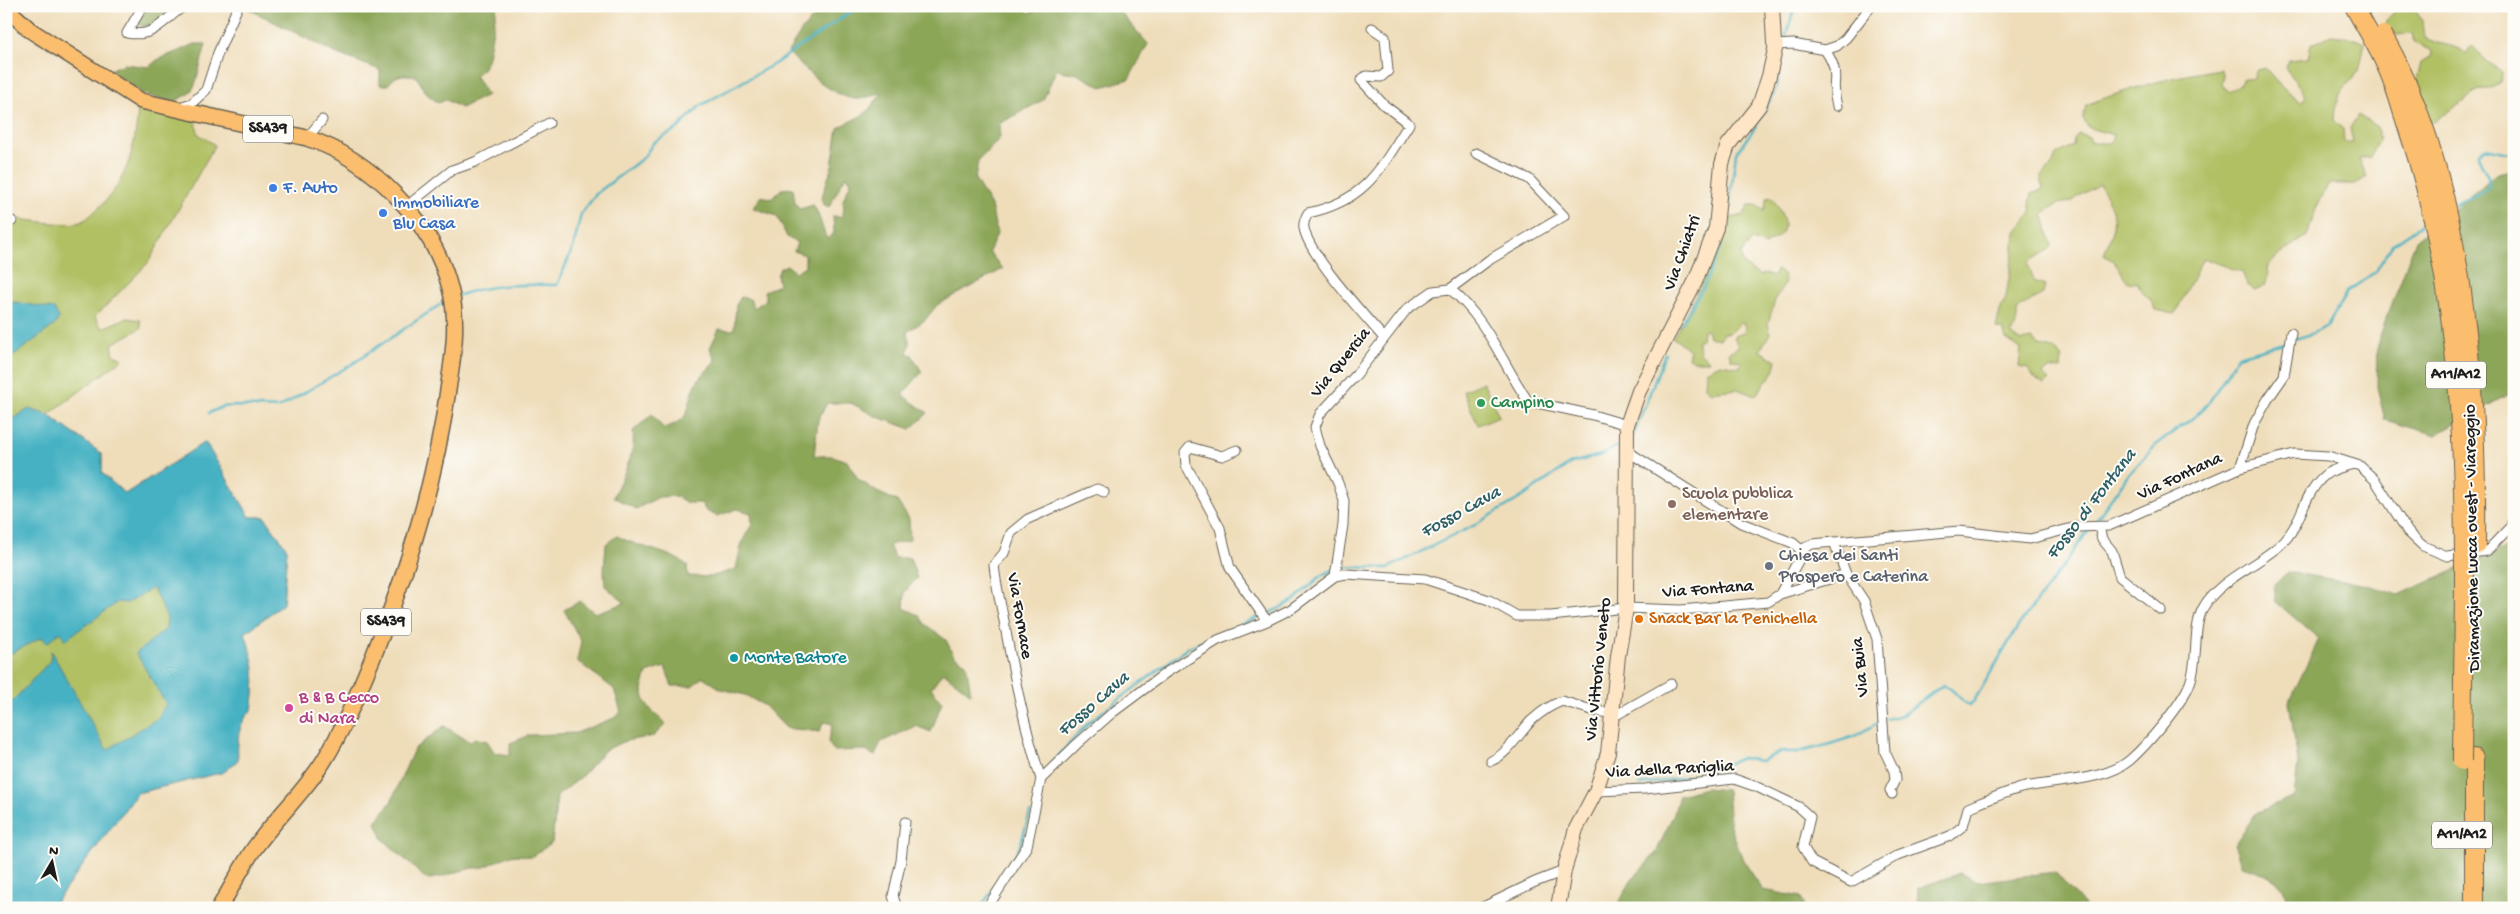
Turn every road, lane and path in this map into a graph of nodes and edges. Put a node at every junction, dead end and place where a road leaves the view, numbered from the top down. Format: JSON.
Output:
{"nodes":[{"id":1,"x":143,"y":6,"type":"edge"},
{"id":2,"x":184,"y":6,"type":"edge"},
{"id":3,"x":238,"y":6,"type":"edge"},
{"id":4,"x":1772,"y":6,"type":"edge"},
{"id":5,"x":1871,"y":6,"type":"edge"},
{"id":6,"x":2354,"y":6,"type":"edge"},
{"id":7,"x":2366,"y":6,"type":"edge"},
{"id":8,"x":6,"y":8,"type":"edge"},
{"id":9,"x":6,"y":24,"type":"edge"},
{"id":10,"x":1372,"y":28,"type":"dead end"},
{"id":11,"x":30,"y":30,"type":"junction"},
{"id":12,"x":1777,"y":45,"type":"junction"},
{"id":13,"x":1824,"y":50,"type":"junction"},
{"id":14,"x":1837,"y":106,"type":"dead end"},
{"id":15,"x":172,"y":109,"type":"junction"},
{"id":16,"x":322,"y":120,"type":"dead end"},
{"id":17,"x":549,"y":123,"type":"dead end"},
{"id":18,"x":307,"y":138,"type":"junction"},
{"id":19,"x":1476,"y":153,"type":"dead end"},
{"id":20,"x":407,"y":206,"type":"junction"},
{"id":21,"x":1450,"y":289,"type":"junction"},
{"id":22,"x":2291,"y":334,"type":"dead end"},
{"id":23,"x":1383,"y":337,"type":"junction"},
{"id":24,"x":1627,"y":440,"type":"junction"},
{"id":25,"x":1238,"y":450,"type":"dead end"},
{"id":26,"x":2353,"y":464,"type":"junction"},
{"id":27,"x":2240,"y":468,"type":"junction"},
{"id":28,"x":1104,"y":492,"type":"dead end"},
{"id":29,"x":2514,"y":514,"type":"edge"},
{"id":30,"x":2097,"y":527,"type":"junction"},
{"id":31,"x":1834,"y":542,"type":"junction"},
{"id":32,"x":1801,"y":550,"type":"junction"},
{"id":33,"x":1337,"y":571,"type":"junction"},
{"id":34,"x":1846,"y":574,"type":"junction"},
{"id":35,"x":1780,"y":594,"type":"junction"},
{"id":36,"x":1626,"y":608,"type":"junction"},
{"id":37,"x":2161,"y":610,"type":"dead end"},
{"id":38,"x":1264,"y":618,"type":"junction"},
{"id":39,"x":1671,"y":684,"type":"dead end"},
{"id":40,"x":1614,"y":714,"type":"junction"},
{"id":41,"x":2468,"y":760,"type":"junction"},
{"id":42,"x":1491,"y":762,"type":"dead end"},
{"id":43,"x":1040,"y":777,"type":"junction"},
{"id":44,"x":1596,"y":790,"type":"junction"},
{"id":45,"x":1892,"y":794,"type":"dead end"},
{"id":46,"x":905,"y":822,"type":"dead end"},
{"id":47,"x":1564,"y":871,"type":"junction"},
{"id":48,"x":219,"y":908,"type":"edge"},
{"id":49,"x":897,"y":908,"type":"edge"},
{"id":50,"x":987,"y":908,"type":"edge"},
{"id":51,"x":1481,"y":908,"type":"edge"},
{"id":52,"x":1558,"y":908,"type":"edge"},
{"id":53,"x":2462,"y":908,"type":"edge"},
{"id":54,"x":2474,"y":908,"type":"edge"}],
"edges":[{"from":1,"to":2,"type":"street"},
{"from":3,"to":15,"type":"street"},
{"from":4,"to":12,"type":"street","name":"Via Chiatri"},
{"from":5,"to":13,"type":"street"},
{"from":6,"to":41,"type":"highway","name":"Diramazione Lucca ovest - Viareggio","number":"A11/A12","bridge":true},
{"from":7,"to":41,"type":"highway","name":"Diramazione Lucca ovest - Viareggio","number":"A11/A12","bridge":true},
{"from":8,"to":11,"type":"main road","number":"SS439"},
{"from":9,"to":11,"type":"main road"},
{"from":10,"to":23,"type":"street"},
{"from":11,"to":15,"type":"main road","number":"SS439"},
{"from":12,"to":13,"type":"street"},
{"from":12,"to":24,"type":"street","name":"Via Chiatri"},
{"from":13,"to":14,"type":"street"},
{"from":15,"to":18,"type":"main road","number":"SS439"},
{"from":16,"to":18,"type":"street"},
{"from":17,"to":20,"type":"street"},
{"from":18,"to":20,"type":"main road","number":"SS439"},
{"from":19,"to":21,"type":"street","name":"Via Quercia"},
{"from":20,"to":48,"type":"main road","number":"SS439"},
{"from":21,"to":23,"type":"street","name":"Via Quercia"},
{"from":21,"to":24,"type":"street"},
{"from":22,"to":27,"type":"street"},
{"from":23,"to":33,"type":"street","name":"Via Quercia"},
{"from":24,"to":32,"type":"street"},
{"from":24,"to":36,"type":"street","name":"Via Vittorio Veneto"},
{"from":25,"to":38,"type":"street"},
{"from":26,"to":27,"type":"street","name":"Via Fontana"},
{"from":26,"to":29,"type":"street","name":"Via Fontana"},
{"from":26,"to":44,"type":"street","name":"Via della Pariglia"},
{"from":27,"to":30,"type":"street","name":"Via Fontana"},
{"from":28,"to":43,"type":"street","name":"Via Fornace"},
{"from":30,"to":31,"type":"street","name":"Via Fontana"},
{"from":30,"to":37,"type":"street"},
{"from":31,"to":32,"type":"street","name":"Via Fontana"},
{"from":31,"to":34,"type":"street","name":"Via Buia"},
{"from":32,"to":35,"type":"street"},
{"from":33,"to":36,"type":"street","name":"Via Fontana"},
{"from":33,"to":38,"type":"street"},
{"from":34,"to":35,"type":"street","name":"Via Fontana"},
{"from":34,"to":45,"type":"street","name":"Via Buia"},
{"from":35,"to":36,"type":"street","name":"Via Fontana"},
{"from":36,"to":40,"type":"street","name":"Via Vittorio Veneto"},
{"from":38,"to":43,"type":"street"},
{"from":39,"to":40,"type":"street"},
{"from":40,"to":42,"type":"street"},
{"from":40,"to":44,"type":"street","name":"Via Vittorio Veneto"},
{"from":41,"to":53,"type":"highway","name":"Diramazione Lucca ovest - Viareggio","number":"A11/A12"},
{"from":41,"to":54,"type":"highway","name":"Diramazione Lucca ovest - Viareggio","number":"A11/A12"},
{"from":43,"to":50,"type":"street"},
{"from":44,"to":47,"type":"street","name":"Via Vittorio Veneto"},
{"from":46,"to":49,"type":"street"},
{"from":47,"to":51,"type":"street"},
{"from":47,"to":52,"type":"street","name":"Via Vittorio Veneto"}]}
